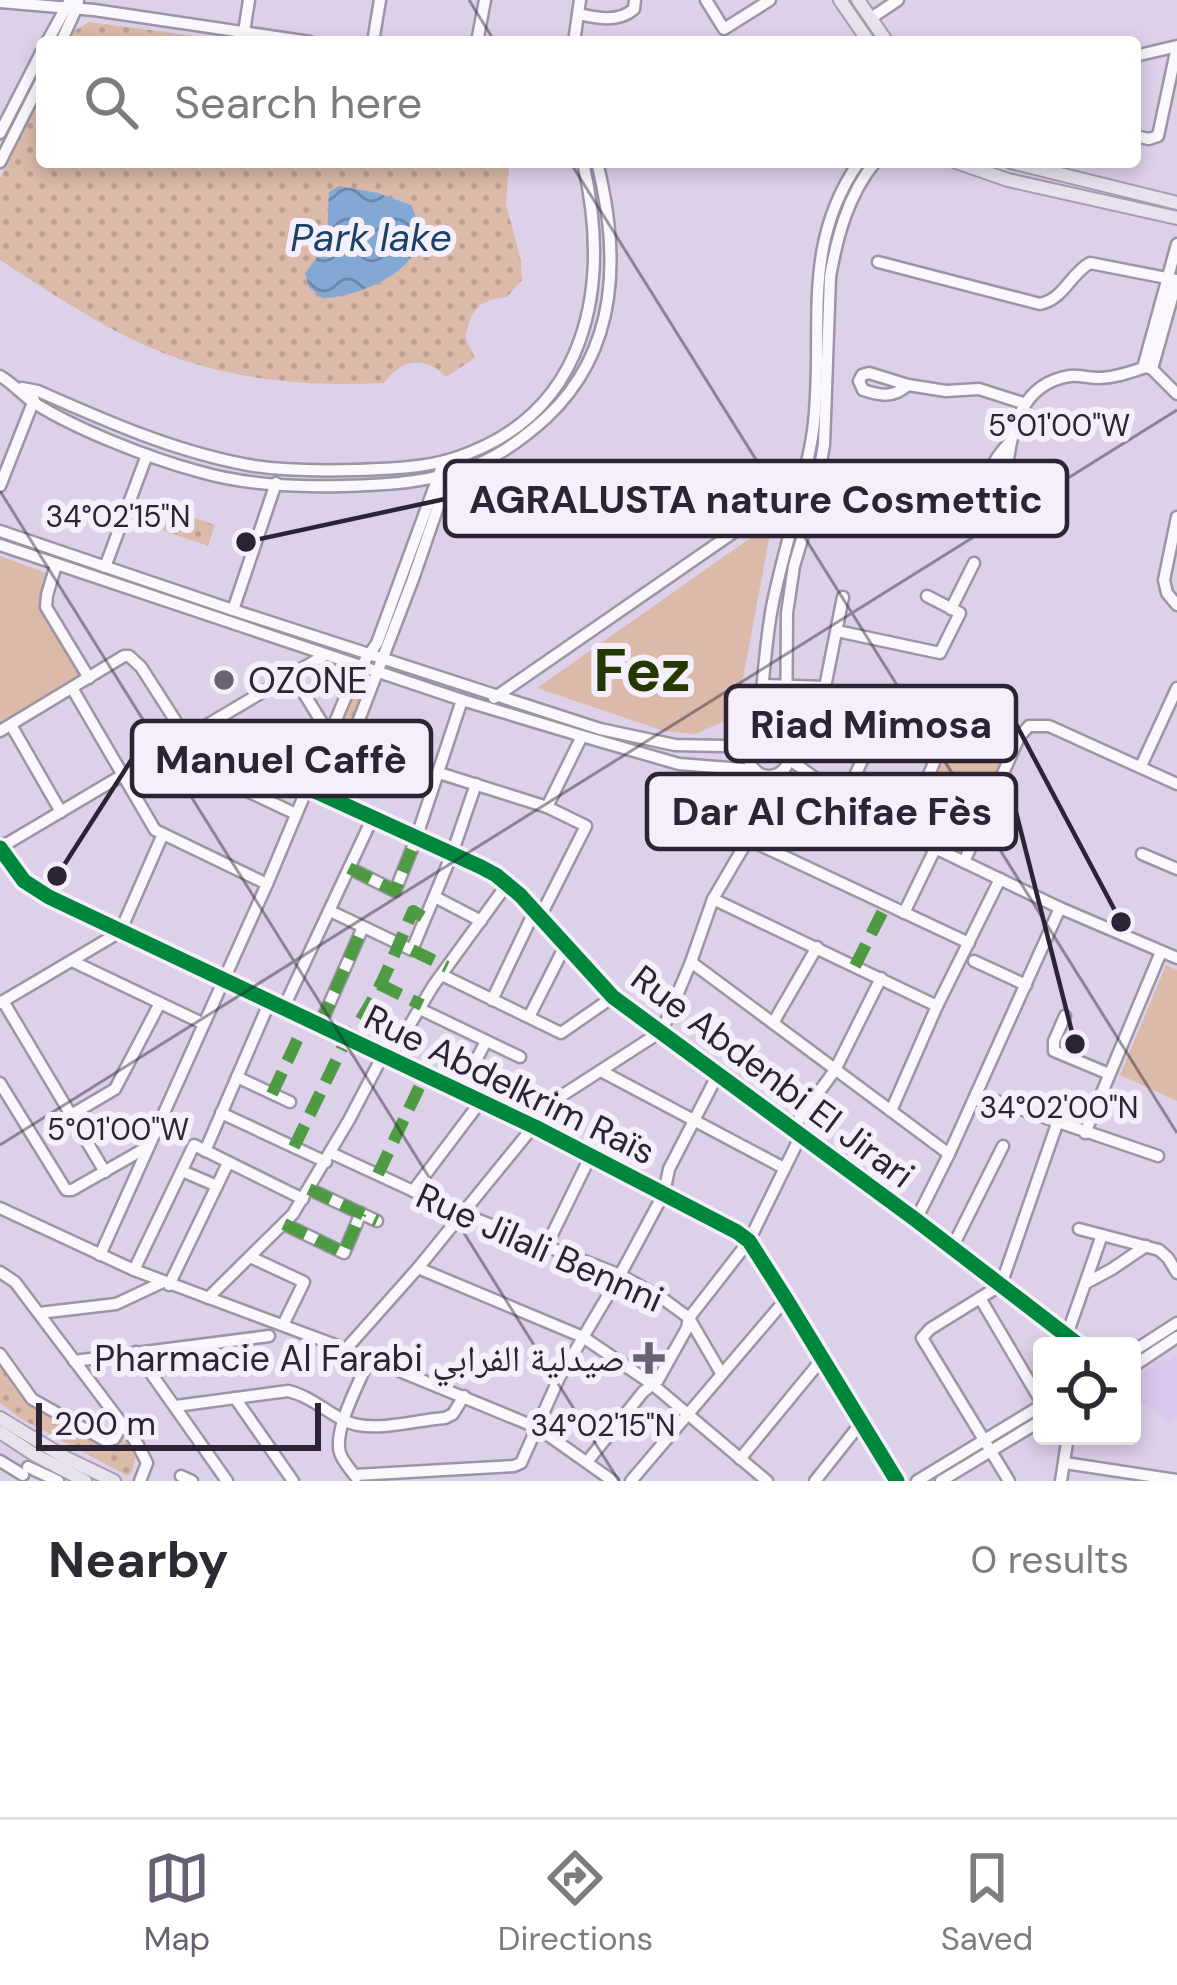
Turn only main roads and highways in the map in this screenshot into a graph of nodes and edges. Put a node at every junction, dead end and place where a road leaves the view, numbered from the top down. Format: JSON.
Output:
{"nodes":[{"id":1,"x":840,"y":0,"type":"edge"},
{"id":2,"x":858,"y":0,"type":"edge"},
{"id":3,"x":865,"y":36,"type":"edge"},
{"id":4,"x":883,"y":36,"type":"edge"},
{"id":5,"x":973,"y":168,"type":"edge"},
{"id":6,"x":1035,"y":168,"type":"edge"},
{"id":7,"x":1177,"y":203,"type":"edge"},
{"id":8,"x":1177,"y":218,"type":"edge"},
{"id":9,"x":0,"y":1418,"type":"edge"},
{"id":10,"x":0,"y":1432,"type":"edge"},
{"id":11,"x":26,"y":1469,"type":"edge"},
{"id":12,"x":86,"y":1481,"type":"edge"},
{"id":13,"x":115,"y":1481,"type":"edge"}],
"edges":[{"from":1,"to":3,"type":"main road"},
{"from":2,"to":4,"type":"main road"},
{"from":5,"to":8,"type":"main road"},
{"from":6,"to":7,"type":"main road"},
{"from":9,"to":13,"type":"main road"},
{"from":10,"to":11,"type":"main road"},
{"from":11,"to":12,"type":"main road"}]}
